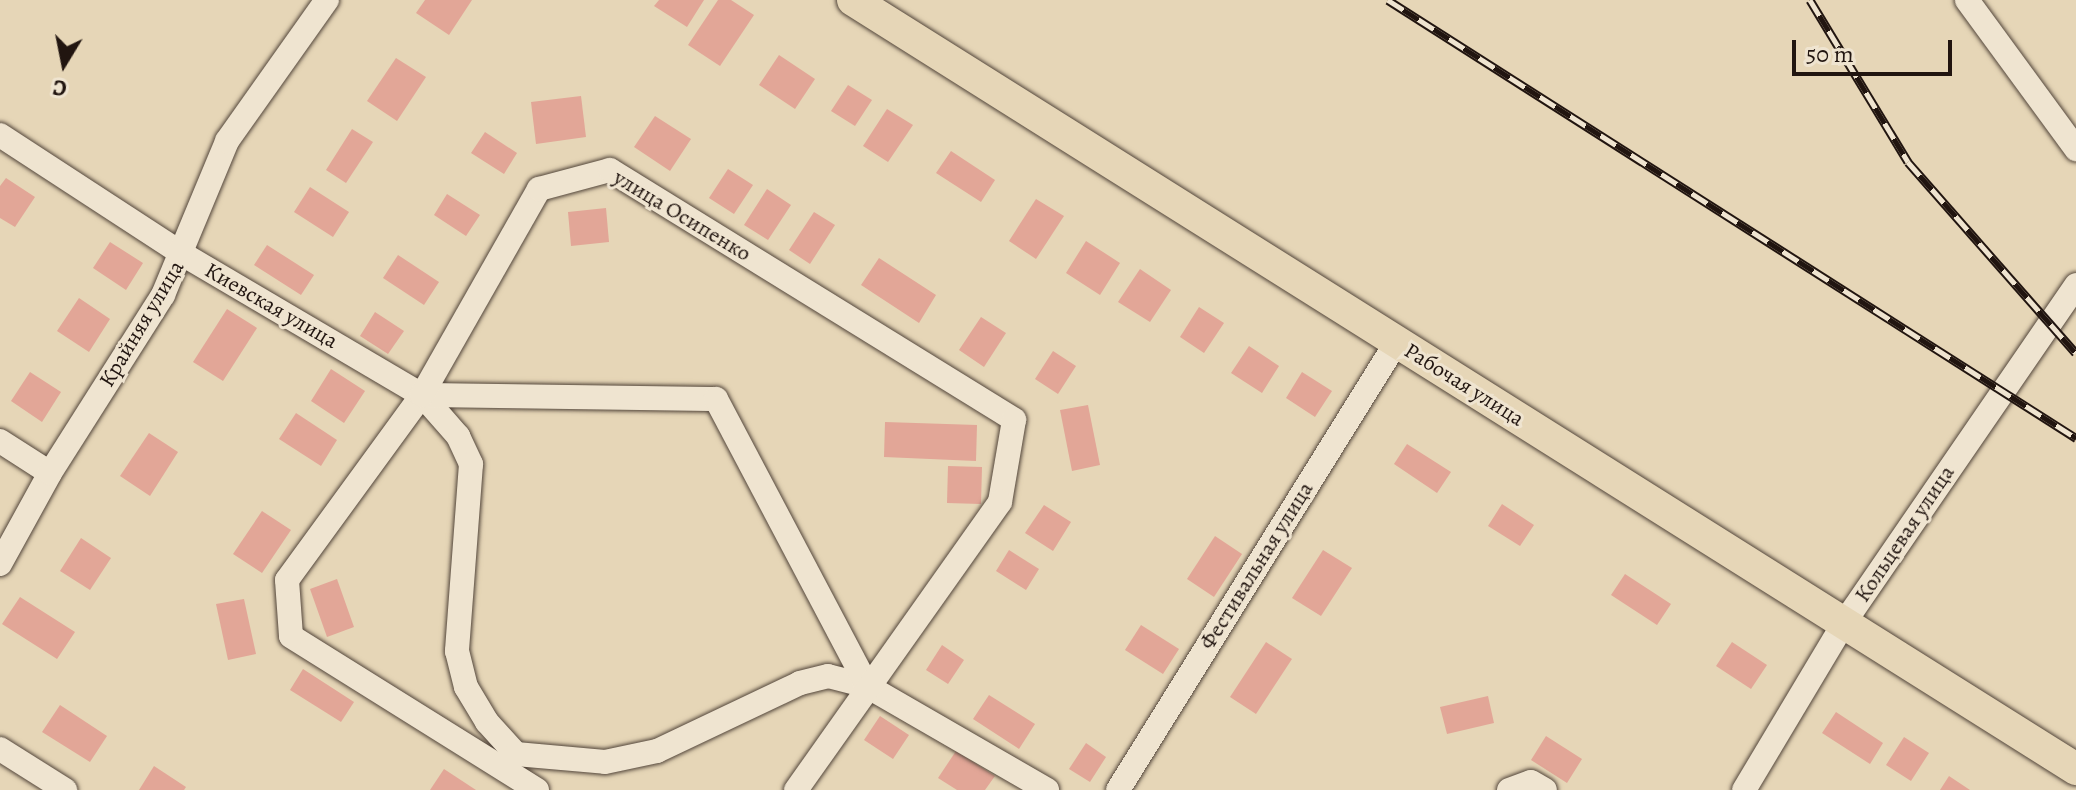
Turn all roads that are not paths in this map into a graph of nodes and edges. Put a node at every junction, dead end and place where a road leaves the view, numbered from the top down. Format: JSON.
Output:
{"nodes":[{"id":1,"x":327,"y":0,"type":"edge"},
{"id":2,"x":853,"y":0,"type":"edge"},
{"id":3,"x":1967,"y":0,"type":"edge"},
{"id":4,"x":0,"y":135,"type":"edge"},
{"id":5,"x":2076,"y":149,"type":"edge"},
{"id":6,"x":184,"y":255,"type":"junction"},
{"id":7,"x":2070,"y":294,"type":"edge"},
{"id":8,"x":2076,"y":326,"type":"edge"},
{"id":9,"x":1396,"y":343,"type":"junction"},
{"id":10,"x":422,"y":395,"type":"junction"},
{"id":11,"x":0,"y":441,"type":"edge"},
{"id":12,"x":50,"y":473,"type":"junction"},
{"id":13,"x":0,"y":564,"type":"edge"},
{"id":14,"x":1844,"y":623,"type":"junction"},
{"id":15,"x":867,"y":686,"type":"junction"},
{"id":16,"x":0,"y":749,"type":"edge"},
{"id":17,"x":2076,"y":769,"type":"edge"},
{"id":18,"x":506,"y":772,"type":"edge"},
{"id":19,"x":65,"y":790,"type":"edge"},
{"id":20,"x":537,"y":790,"type":"edge"},
{"id":21,"x":796,"y":790,"type":"edge"},
{"id":22,"x":1047,"y":790,"type":"edge"},
{"id":23,"x":1118,"y":790,"type":"edge"},
{"id":24,"x":1509,"y":790,"type":"edge"},
{"id":25,"x":1545,"y":790,"type":"edge"},
{"id":26,"x":1744,"y":790,"type":"edge"}],
"edges":[{"from":1,"to":6,"type":"street","name":"Крайняя улица"},
{"from":2,"to":9,"type":"main road","name":"Рабочая улица"},
{"from":3,"to":5,"type":"street"},
{"from":4,"to":6,"type":"street","name":"Киевская улица"},
{"from":6,"to":10,"type":"street","name":"Киевская улица"},
{"from":6,"to":12,"type":"street","name":"Крайняя улица"},
{"from":7,"to":8,"type":"street"},
{"from":7,"to":14,"type":"street","name":"Кольцевая улица"},
{"from":9,"to":14,"type":"main road","name":"Рабочая улица"},
{"from":9,"to":23,"type":"street","name":"Фестивальная улица"},
{"from":10,"to":15,"type":"street"},
{"from":10,"to":15,"type":"street","name":"улица Осипенко"},
{"from":10,"to":18,"type":"street"},
{"from":10,"to":18,"type":"street","name":"улица Осипенко"},
{"from":11,"to":12,"type":"street"},
{"from":12,"to":13,"type":"street","name":"Крайняя улица"},
{"from":14,"to":17,"type":"main road","name":"Рабочая улица"},
{"from":14,"to":26,"type":"street","name":"Кольцевая улица"},
{"from":15,"to":18,"type":"street"},
{"from":15,"to":21,"type":"street","name":"улица Осипенко"},
{"from":15,"to":22,"type":"street"},
{"from":16,"to":19,"type":"street"},
{"from":18,"to":20,"type":"street","name":"улица Осипенко"},
{"from":24,"to":25,"type":"street"}]}
